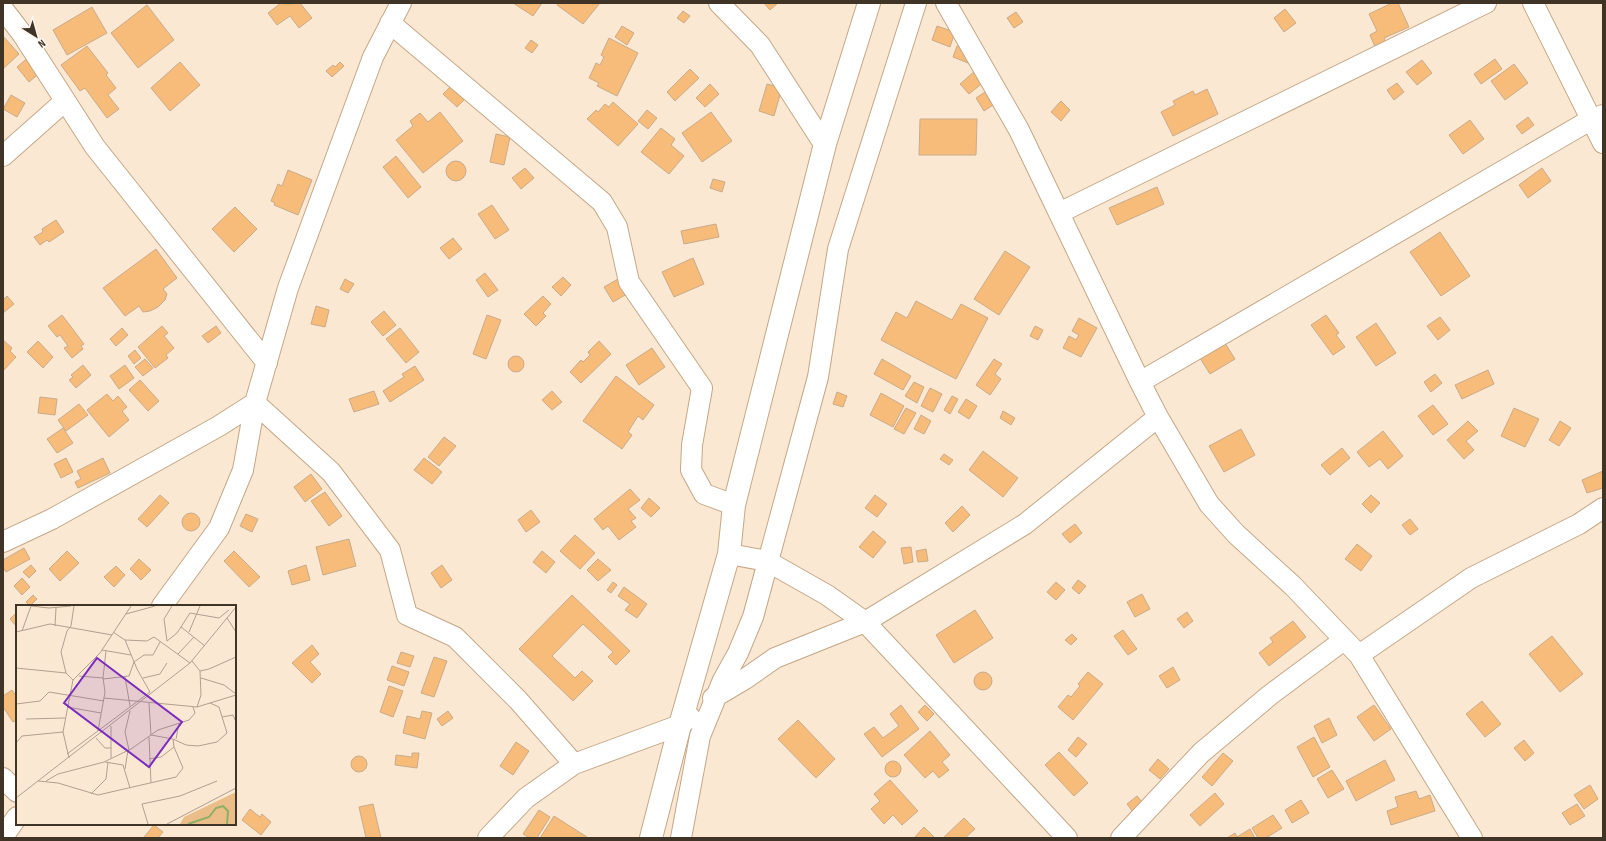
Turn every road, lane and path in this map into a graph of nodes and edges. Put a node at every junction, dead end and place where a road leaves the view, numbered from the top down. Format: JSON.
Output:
{"nodes":[{"id":1,"x":401,"y":3,"type":"edge"},
{"id":2,"x":720,"y":3,"type":"edge"},
{"id":3,"x":869,"y":3,"type":"edge"},
{"id":4,"x":916,"y":3,"type":"edge"},
{"id":5,"x":946,"y":3,"type":"edge"},
{"id":6,"x":1486,"y":3,"type":"edge"},
{"id":7,"x":1534,"y":3,"type":"edge"},
{"id":8,"x":3,"y":9,"type":"edge"},
{"id":9,"x":390,"y":23,"type":"junction"},
{"id":10,"x":65,"y":101,"type":"junction"},
{"id":11,"x":1597,"y":117,"type":"edge"},
{"id":12,"x":1603,"y":143,"type":"edge"},
{"id":13,"x":825,"y":144,"type":"junction"},
{"id":14,"x":3,"y":156,"type":"edge"},
{"id":15,"x":1059,"y":213,"type":"junction"},
{"id":16,"x":267,"y":363,"type":"junction"},
{"id":17,"x":1140,"y":382,"type":"junction"},
{"id":18,"x":255,"y":403,"type":"junction"},
{"id":19,"x":1158,"y":417,"type":"junction"},
{"id":20,"x":734,"y":506,"type":"junction"},
{"id":21,"x":1603,"y":508,"type":"edge"},
{"id":22,"x":3,"y":542,"type":"edge"},
{"id":23,"x":729,"y":554,"type":"junction"},
{"id":24,"x":767,"y":561,"type":"junction"},
{"id":25,"x":163,"y":605,"type":"edge"},
{"id":26,"x":865,"y":622,"type":"junction"},
{"id":27,"x":1344,"y":640,"type":"junction"},
{"id":28,"x":1359,"y":655,"type":"junction"},
{"id":29,"x":717,"y":694,"type":"junction"},
{"id":30,"x":680,"y":725,"type":"junction"},
{"id":31,"x":574,"y":764,"type":"junction"},
{"id":32,"x":3,"y":778,"type":"edge"},
{"id":33,"x":16,"y":791,"type":"edge"},
{"id":34,"x":16,"y":818,"type":"edge"},
{"id":35,"x":3,"y":837,"type":"edge"},
{"id":36,"x":488,"y":838,"type":"edge"},
{"id":37,"x":651,"y":838,"type":"edge"},
{"id":38,"x":681,"y":838,"type":"edge"},
{"id":39,"x":1067,"y":838,"type":"edge"},
{"id":40,"x":1121,"y":838,"type":"edge"},
{"id":41,"x":1472,"y":838,"type":"edge"}],
"edges":[{"from":1,"to":9,"type":"street"},
{"from":2,"to":13,"type":"street"},
{"from":3,"to":13,"type":"street"},
{"from":4,"to":24,"type":"street"},
{"from":5,"to":15,"type":"street"},
{"from":6,"to":15,"type":"street"},
{"from":7,"to":11,"type":"street"},
{"from":8,"to":10,"type":"street"},
{"from":9,"to":16,"type":"street"},
{"from":9,"to":20,"type":"street"},
{"from":10,"to":14,"type":"street"},
{"from":10,"to":16,"type":"street"},
{"from":11,"to":12,"type":"street"},
{"from":11,"to":17,"type":"street"},
{"from":13,"to":20,"type":"street"},
{"from":15,"to":17,"type":"street"},
{"from":16,"to":18,"type":"street"},
{"from":17,"to":19,"type":"street"},
{"from":18,"to":22,"type":"street"},
{"from":18,"to":25,"type":"street"},
{"from":18,"to":31,"type":"street"},
{"from":19,"to":26,"type":"street"},
{"from":19,"to":27,"type":"street"},
{"from":20,"to":23,"type":"street"},
{"from":21,"to":28,"type":"street"},
{"from":23,"to":24,"type":"street"},
{"from":23,"to":30,"type":"street"},
{"from":24,"to":26,"type":"street"},
{"from":24,"to":29,"type":"street"},
{"from":26,"to":29,"type":"street"},
{"from":26,"to":39,"type":"street"},
{"from":27,"to":28,"type":"street"},
{"from":27,"to":40,"type":"street"},
{"from":28,"to":41,"type":"street"},
{"from":29,"to":30,"type":"street"},
{"from":29,"to":38,"type":"street"},
{"from":30,"to":31,"type":"street"},
{"from":30,"to":37,"type":"street"},
{"from":31,"to":36,"type":"street"},
{"from":32,"to":33,"type":"street"},
{"from":34,"to":35,"type":"street"}]}
